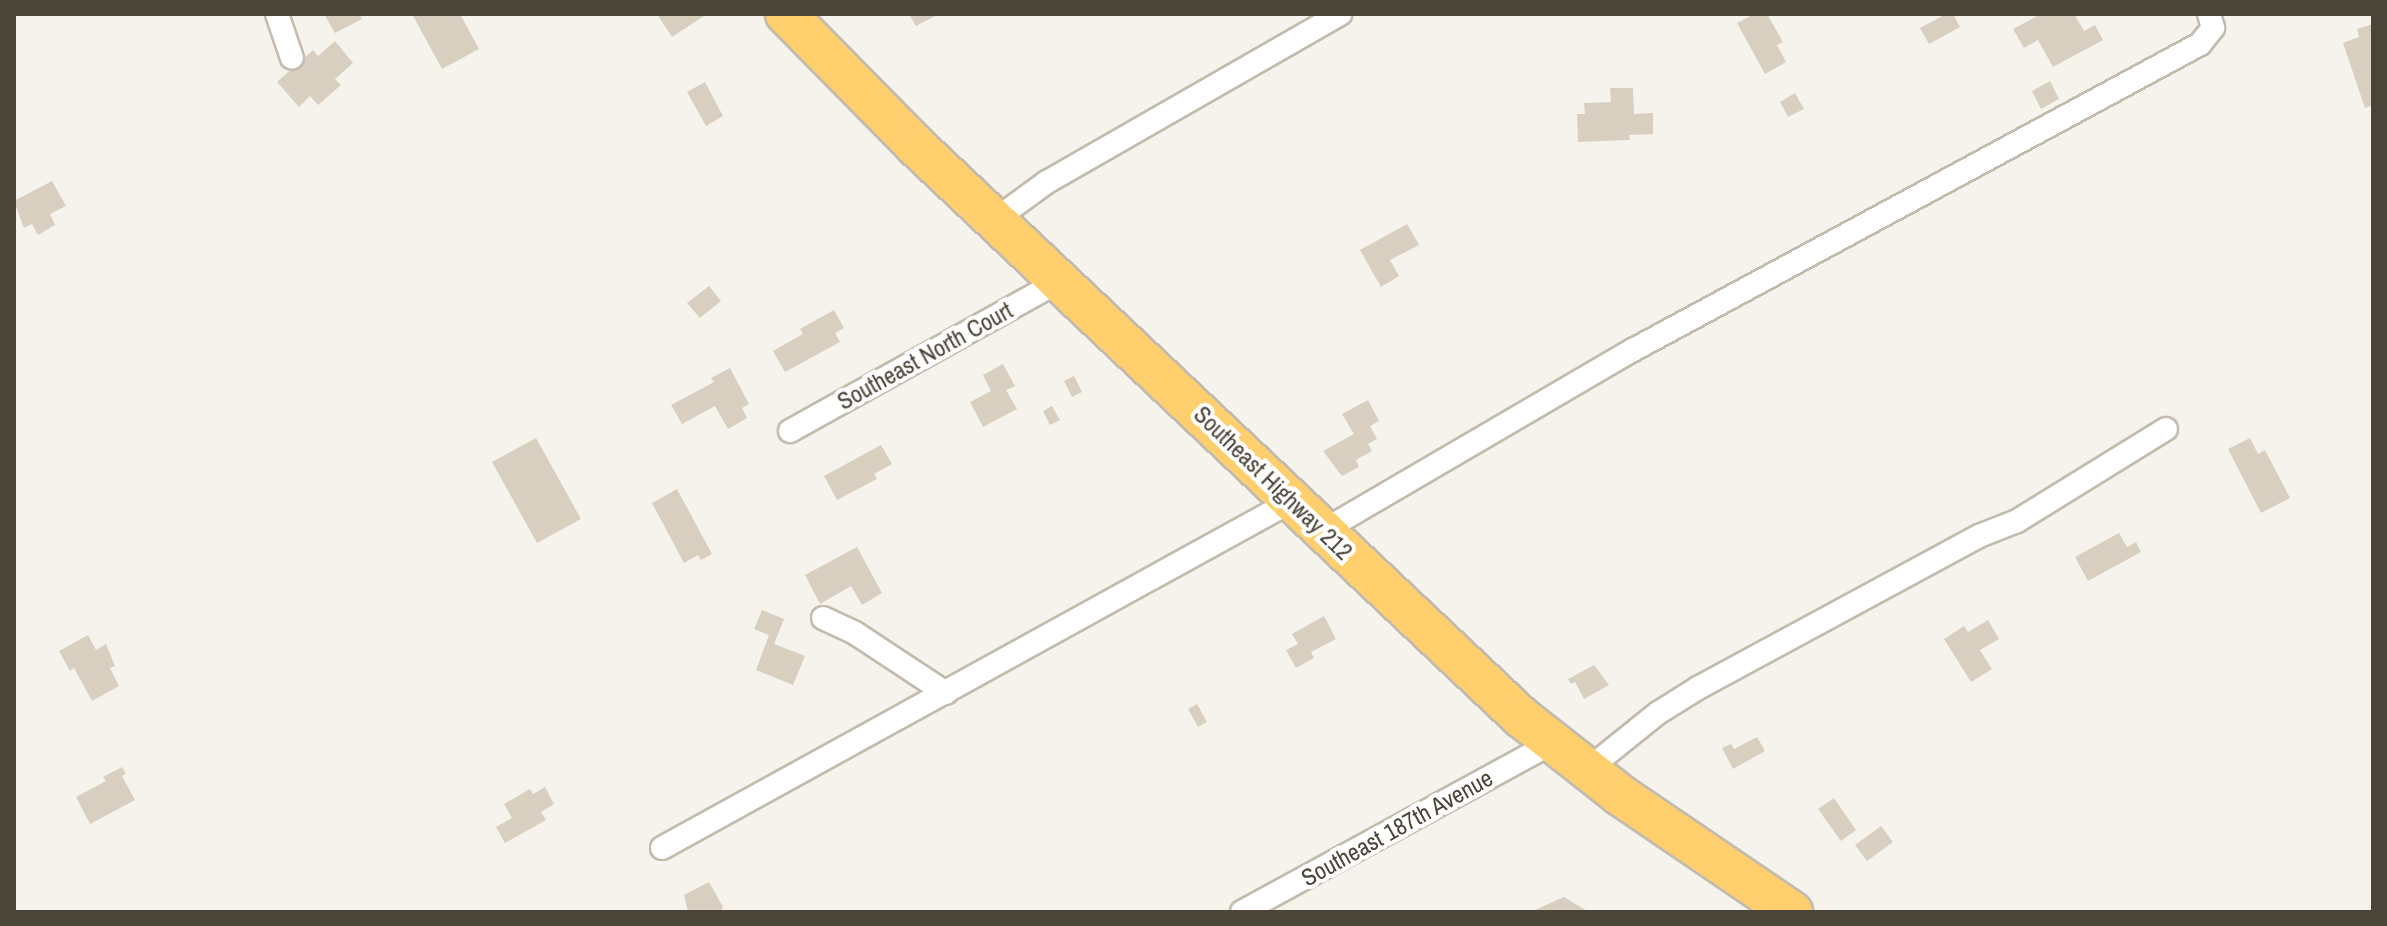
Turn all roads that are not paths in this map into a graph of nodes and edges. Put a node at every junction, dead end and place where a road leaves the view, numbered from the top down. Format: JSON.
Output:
{"nodes":[{"id":1,"x":277,"y":14,"type":"edge"},
{"id":2,"x":786,"y":14,"type":"edge"},
{"id":3,"x":1340,"y":14,"type":"edge"},
{"id":4,"x":2209,"y":14,"type":"edge"},
{"id":5,"x":292,"y":58,"type":"dead end"},
{"id":6,"x":995,"y":220,"type":"junction"},
{"id":7,"x":1060,"y":281,"type":"junction"},
{"id":8,"x":2166,"y":429,"type":"dead end"},
{"id":9,"x":790,"y":431,"type":"dead end"},
{"id":10,"x":1292,"y":501,"type":"junction"},
{"id":11,"x":1323,"y":531,"type":"junction"},
{"id":12,"x":823,"y":618,"type":"dead end"},
{"id":13,"x":946,"y":693,"type":"junction"},
{"id":14,"x":1552,"y":743,"type":"junction"},
{"id":15,"x":1587,"y":770,"type":"junction"},
{"id":16,"x":662,"y":848,"type":"dead end"},
{"id":17,"x":1253,"y":909,"type":"edge"},
{"id":18,"x":1792,"y":912,"type":"edge"}],
"edges":[{"from":1,"to":5,"type":"street"},
{"from":2,"to":6,"type":"highway","name":"Southeast Highway 212"},
{"from":3,"to":6,"type":"street"},
{"from":4,"to":11,"type":"street"},
{"from":6,"to":7,"type":"highway","name":"Southeast Highway 212"},
{"from":7,"to":9,"type":"street","name":"Southeast North Court"},
{"from":7,"to":10,"type":"highway","name":"Southeast Highway 212"},
{"from":8,"to":15,"type":"street"},
{"from":10,"to":11,"type":"highway","name":"Southeast Highway 212"},
{"from":10,"to":13,"type":"street"},
{"from":11,"to":14,"type":"highway","name":"Southeast Highway 212"},
{"from":12,"to":13,"type":"street"},
{"from":13,"to":16,"type":"street"},
{"from":14,"to":15,"type":"highway","name":"Southeast Highway 212"},
{"from":14,"to":17,"type":"street","name":"Southeast 187th Avenue"},
{"from":15,"to":18,"type":"highway","name":"Southeast Highway 212"}]}
